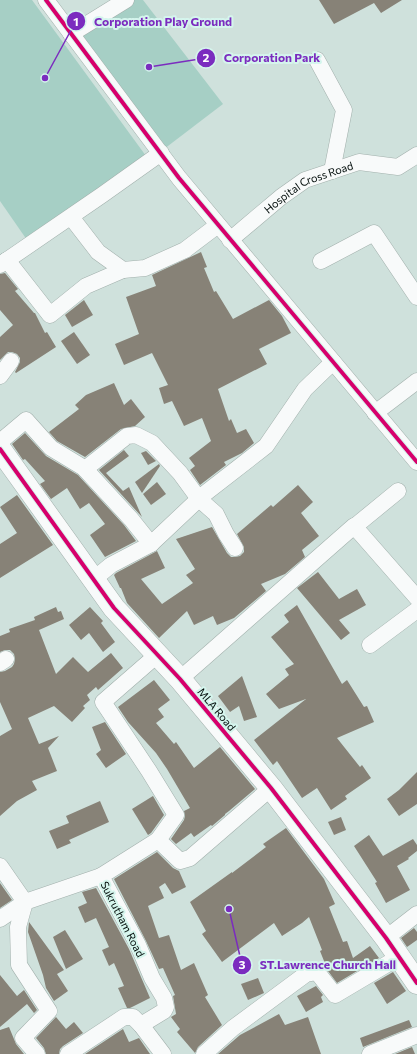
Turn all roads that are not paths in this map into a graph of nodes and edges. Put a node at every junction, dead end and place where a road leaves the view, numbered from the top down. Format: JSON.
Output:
{"nodes":[{"id":1,"x":46,"y":0,"type":"edge"},
{"id":2,"x":126,"y":0,"type":"edge"},
{"id":3,"x":71,"y":34,"type":"junction"},
{"id":4,"x":317,"y":60,"type":"dead end"},
{"id":5,"x":160,"y":153,"type":"junction"},
{"id":6,"x":417,"y":155,"type":"edge"},
{"id":7,"x":332,"y":171,"type":"junction"},
{"id":8,"x":71,"y":217,"type":"junction"},
{"id":9,"x":218,"y":225,"type":"junction"},
{"id":10,"x":230,"y":240,"type":"junction"},
{"id":11,"x":322,"y":261,"type":"dead end"},
{"id":12,"x":3,"y":263,"type":"edge"},
{"id":13,"x":123,"y":270,"type":"junction"},
{"id":14,"x":417,"y":297,"type":"edge"},
{"id":15,"x":11,"y":361,"type":"dead end"},
{"id":16,"x":333,"y":362,"type":"junction"},
{"id":17,"x":0,"y":376,"type":"edge"},
{"id":18,"x":417,"y":381,"type":"edge"},
{"id":19,"x":375,"y":413,"type":"junction"},
{"id":20,"x":0,"y":442,"type":"edge"},
{"id":21,"x":0,"y":449,"type":"edge"},
{"id":22,"x":417,"y":462,"type":"edge"},
{"id":23,"x":85,"y":469,"type":"junction"},
{"id":24,"x":398,"y":491,"type":"dead end"},
{"id":25,"x":199,"y":498,"type":"junction"},
{"id":26,"x":354,"y":527,"type":"junction"},
{"id":27,"x":151,"y":544,"type":"junction"},
{"id":28,"x":235,"y":548,"type":"dead end"},
{"id":29,"x":94,"y":579,"type":"junction"},
{"id":30,"x":417,"y":598,"type":"edge"},
{"id":31,"x":417,"y":610,"type":"edge"},
{"id":32,"x":370,"y":645,"type":"dead end"},
{"id":33,"x":157,"y":655,"type":"junction"},
{"id":34,"x":180,"y":679,"type":"junction"},
{"id":35,"x":271,"y":788,"type":"junction"},
{"id":36,"x":158,"y":840,"type":"junction"},
{"id":37,"x":0,"y":866,"type":"edge"},
{"id":38,"x":101,"y":876,"type":"junction"},
{"id":39,"x":25,"y":902,"type":"junction"},
{"id":40,"x":417,"y":914,"type":"edge"},
{"id":41,"x":0,"y":919,"type":"edge"},
{"id":42,"x":386,"y":938,"type":"junction"},
{"id":43,"x":399,"y":957,"type":"junction"},
{"id":44,"x":417,"y":983,"type":"edge"},
{"id":45,"x":141,"y":1025,"type":"junction"},
{"id":46,"x":417,"y":1035,"type":"edge"},
{"id":47,"x":37,"y":1054,"type":"edge"},
{"id":48,"x":68,"y":1054,"type":"edge"},
{"id":49,"x":163,"y":1054,"type":"edge"},
{"id":50,"x":204,"y":1054,"type":"edge"},
{"id":51,"x":370,"y":1054,"type":"edge"}],
"edges":[{"from":1,"to":3,"type":"street"},
{"from":2,"to":3,"type":"street"},
{"from":3,"to":5,"type":"street"},
{"from":4,"to":7,"type":"street"},
{"from":5,"to":8,"type":"street"},
{"from":5,"to":9,"type":"street"},
{"from":6,"to":7,"type":"street","name":"Hospital Cross Road"},
{"from":7,"to":10,"type":"street","name":"Hospital Cross Road"},
{"from":8,"to":12,"type":"street"},
{"from":8,"to":13,"type":"street"},
{"from":9,"to":10,"type":"street"},
{"from":9,"to":13,"type":"street"},
{"from":10,"to":16,"type":"street"},
{"from":11,"to":14,"type":"street"},
{"from":12,"to":13,"type":"street"},
{"from":15,"to":17,"type":"street"},
{"from":16,"to":19,"type":"street"},
{"from":16,"to":25,"type":"street"},
{"from":18,"to":19,"type":"street"},
{"from":19,"to":22,"type":"street"},
{"from":20,"to":23,"type":"street"},
{"from":21,"to":29,"type":"street","name":"MLA Road"},
{"from":23,"to":25,"type":"street"},
{"from":23,"to":27,"type":"street"},
{"from":24,"to":26,"type":"street"},
{"from":25,"to":27,"type":"street"},
{"from":25,"to":28,"type":"street"},
{"from":26,"to":30,"type":"street"},
{"from":26,"to":34,"type":"street"},
{"from":27,"to":29,"type":"street"},
{"from":29,"to":33,"type":"street","name":"MLA Road"},
{"from":31,"to":32,"type":"street"},
{"from":33,"to":34,"type":"street","name":"MLA Road"},
{"from":33,"to":36,"type":"street"},
{"from":34,"to":35,"type":"street","name":"MLA Road"},
{"from":35,"to":36,"type":"street"},
{"from":35,"to":42,"type":"street","name":"MLA Road"},
{"from":36,"to":38,"type":"street","name":"Sukrutham Road"},
{"from":37,"to":39,"type":"street"},
{"from":38,"to":39,"type":"street"},
{"from":38,"to":45,"type":"street","name":"Sukrutham Road"},
{"from":39,"to":41,"type":"street"},
{"from":39,"to":47,"type":"street"},
{"from":40,"to":42,"type":"street"},
{"from":42,"to":43,"type":"street","name":"MLA Road"},
{"from":43,"to":44,"type":"street","name":"MLA Road"},
{"from":43,"to":50,"type":"street"},
{"from":45,"to":48,"type":"street"},
{"from":45,"to":49,"type":"street"},
{"from":46,"to":51,"type":"street"}]}
